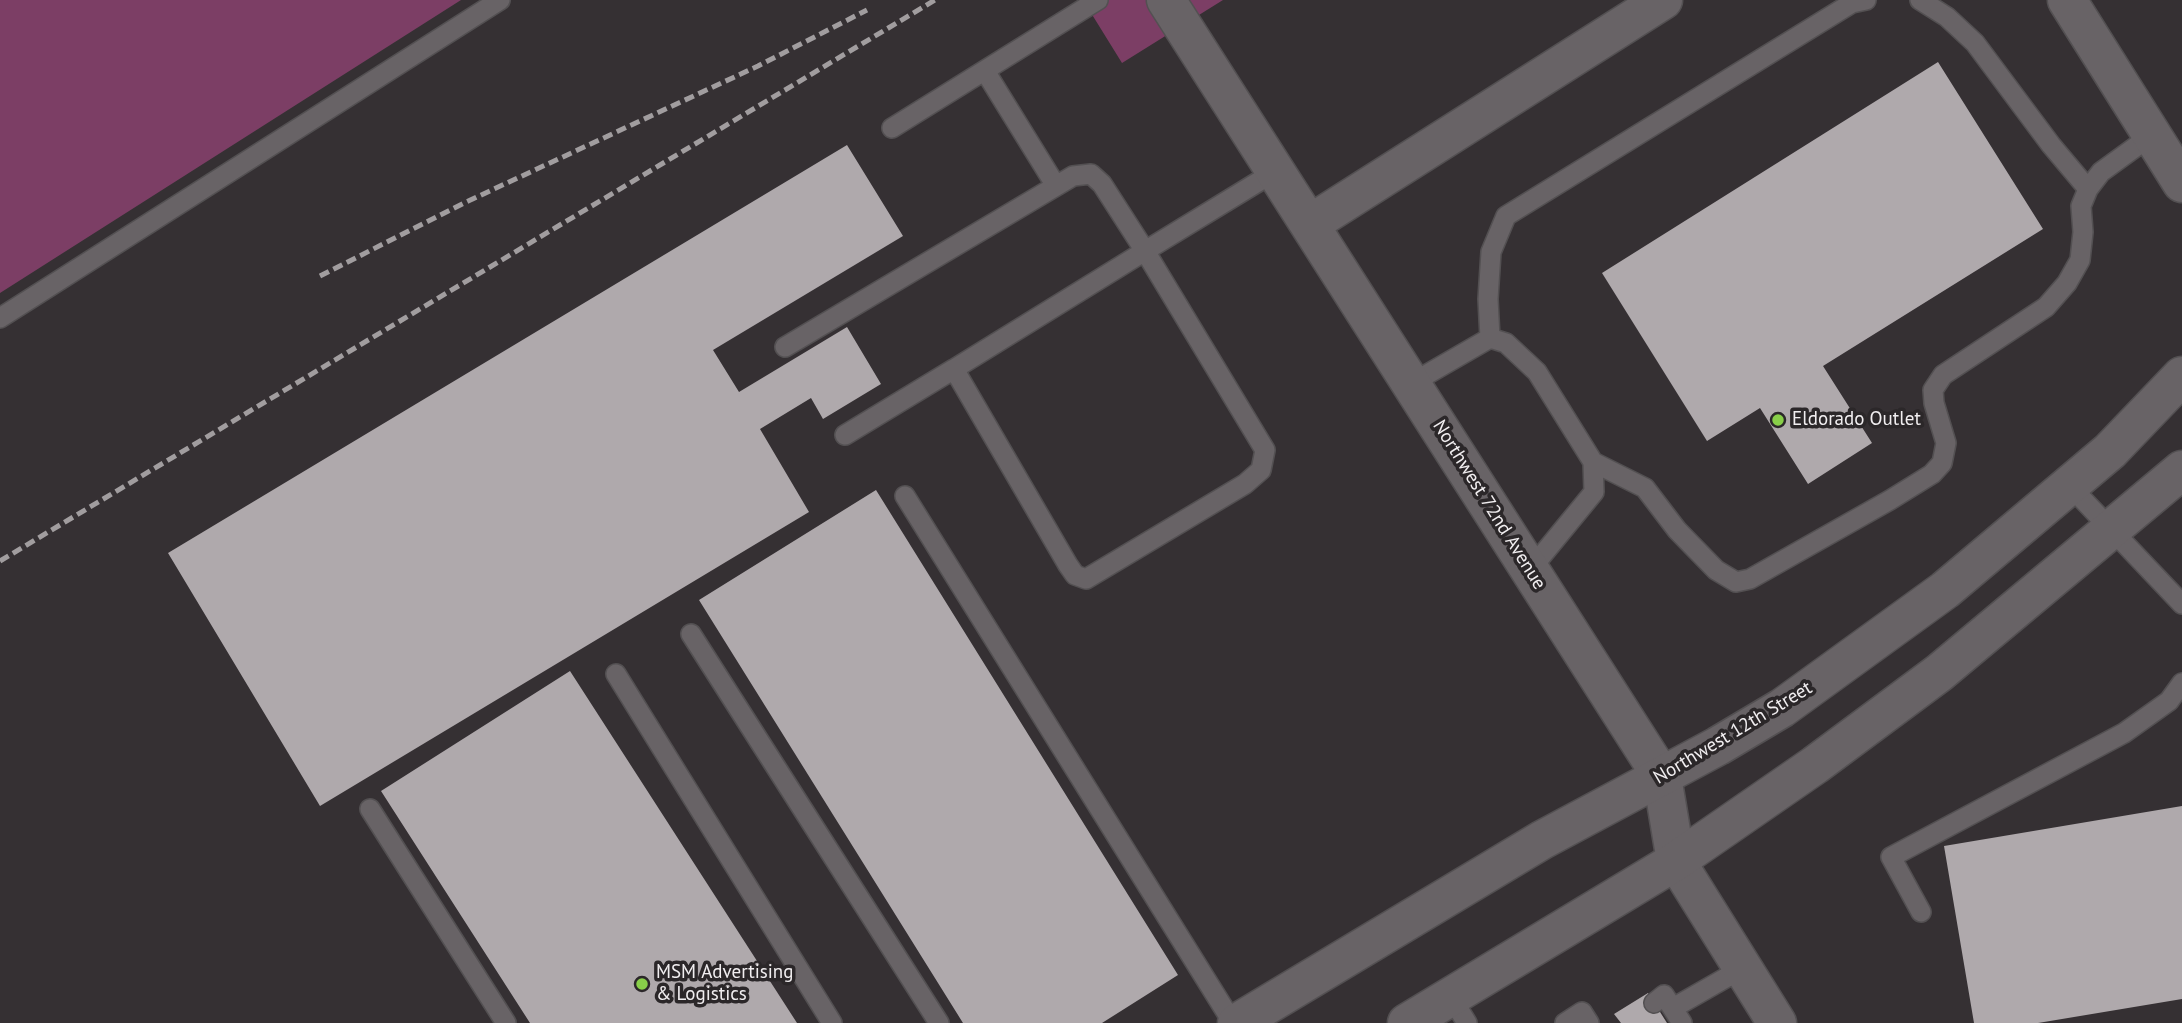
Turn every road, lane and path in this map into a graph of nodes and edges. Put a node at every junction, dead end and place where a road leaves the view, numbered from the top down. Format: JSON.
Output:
{"nodes":[{"id":1,"x":499,"y":0,"type":"edge"},
{"id":2,"x":1097,"y":0,"type":"edge"},
{"id":3,"x":1166,"y":0,"type":"edge"},
{"id":4,"x":1663,"y":0,"type":"edge"},
{"id":5,"x":1866,"y":0,"type":"edge"},
{"id":6,"x":1920,"y":0,"type":"edge"},
{"id":7,"x":2067,"y":0,"type":"edge"},
{"id":8,"x":985,"y":71,"type":"junction"},
{"id":9,"x":892,"y":128,"type":"dead end"},
{"id":10,"x":2152,"y":135,"type":"junction"},
{"id":11,"x":1276,"y":171,"type":"junction"},
{"id":12,"x":2182,"y":183,"type":"edge"},
{"id":13,"x":1056,"y":186,"type":"junction"},
{"id":14,"x":2088,"y":189,"type":"junction"},
{"id":15,"x":1310,"y":224,"type":"junction"},
{"id":16,"x":1145,"y":251,"type":"junction"},
{"id":17,"x":0,"y":318,"type":"edge"},
{"id":18,"x":1490,"y":338,"type":"junction"},
{"id":19,"x":785,"y":347,"type":"dead end"},
{"id":20,"x":954,"y":369,"type":"junction"},
{"id":21,"x":2182,"y":376,"type":"edge"},
{"id":22,"x":1412,"y":383,"type":"junction"},
{"id":23,"x":845,"y":435,"type":"dead end"},
{"id":24,"x":1592,"y":462,"type":"junction"},
{"id":25,"x":2182,"y":470,"type":"edge"},
{"id":26,"x":2070,"y":486,"type":"junction"},
{"id":27,"x":905,"y":496,"type":"dead end"},
{"id":28,"x":2111,"y":530,"type":"junction"},
{"id":29,"x":1530,"y":570,"type":"junction"},
{"id":30,"x":2182,"y":604,"type":"edge"},
{"id":31,"x":691,"y":634,"type":"dead end"},
{"id":32,"x":616,"y":674,"type":"dead end"},
{"id":33,"x":2182,"y":684,"type":"edge"},
{"id":34,"x":1662,"y":777,"type":"junction"},
{"id":35,"x":370,"y":809,"type":"dead end"},
{"id":36,"x":1676,"y":861,"type":"junction"},
{"id":37,"x":1921,"y":912,"type":"dead end"},
{"id":38,"x":1743,"y":968,"type":"junction"},
{"id":39,"x":1459,"y":1010,"type":"edge"},
{"id":40,"x":1670,"y":1011,"type":"edge"},
{"id":41,"x":506,"y":1023,"type":"edge"},
{"id":42,"x":832,"y":1023,"type":"edge"},
{"id":43,"x":939,"y":1023,"type":"edge"},
{"id":44,"x":1235,"y":1023,"type":"edge"},
{"id":45,"x":1408,"y":1023,"type":"edge"},
{"id":46,"x":1564,"y":1023,"type":"edge"},
{"id":47,"x":1589,"y":1023,"type":"edge"},
{"id":48,"x":1777,"y":1023,"type":"edge"}],
"edges":[{"from":1,"to":17,"type":"lane"},
{"from":2,"to":8,"type":"lane"},
{"from":3,"to":11,"type":"main road","name":"Northwest 72nd Avenue"},
{"from":4,"to":15,"type":"main road"},
{"from":5,"to":18,"type":"lane"},
{"from":6,"to":14,"type":"lane"},
{"from":7,"to":10,"type":"main road"},
{"from":8,"to":9,"type":"lane"},
{"from":8,"to":13,"type":"lane"},
{"from":10,"to":12,"type":"main road"},
{"from":10,"to":14,"type":"lane"},
{"from":11,"to":15,"type":"main road","name":"Northwest 72nd Avenue"},
{"from":11,"to":16,"type":"lane"},
{"from":13,"to":16,"type":"lane"},
{"from":13,"to":19,"type":"lane"},
{"from":14,"to":24,"type":"lane"},
{"from":15,"to":22,"type":"main road","name":"Northwest 72nd Avenue"},
{"from":16,"to":20,"type":"lane"},
{"from":16,"to":20,"type":"lane"},
{"from":18,"to":22,"type":"lane"},
{"from":18,"to":24,"type":"lane"},
{"from":20,"to":23,"type":"lane"},
{"from":21,"to":26,"type":"main road","name":"Northwest 12th Street"},
{"from":22,"to":29,"type":"main road","name":"Northwest 72nd Avenue"},
{"from":24,"to":29,"type":"lane"},
{"from":25,"to":28,"type":"main road"},
{"from":26,"to":28,"type":"lane"},
{"from":26,"to":34,"type":"main road","name":"Northwest 12th Street"},
{"from":27,"to":44,"type":"lane"},
{"from":28,"to":30,"type":"lane"},
{"from":28,"to":36,"type":"main road"},
{"from":29,"to":34,"type":"main road","name":"Northwest 72nd Avenue"},
{"from":31,"to":43,"type":"lane"},
{"from":32,"to":42,"type":"lane"},
{"from":33,"to":37,"type":"lane"},
{"from":34,"to":36,"type":"main road","name":"Northwest 72nd Avenue"},
{"from":34,"to":44,"type":"main road","name":"Northwest 12th Street"},
{"from":35,"to":41,"type":"lane"},
{"from":36,"to":38,"type":"main road","name":"Northwest 72nd Avenue"},
{"from":36,"to":39,"type":"main road"},
{"from":38,"to":40,"type":"lane"},
{"from":38,"to":48,"type":"main road","name":"Northwest 72nd Avenue"},
{"from":39,"to":45,"type":"main road"},
{"from":46,"to":47,"type":"lane"}]}
